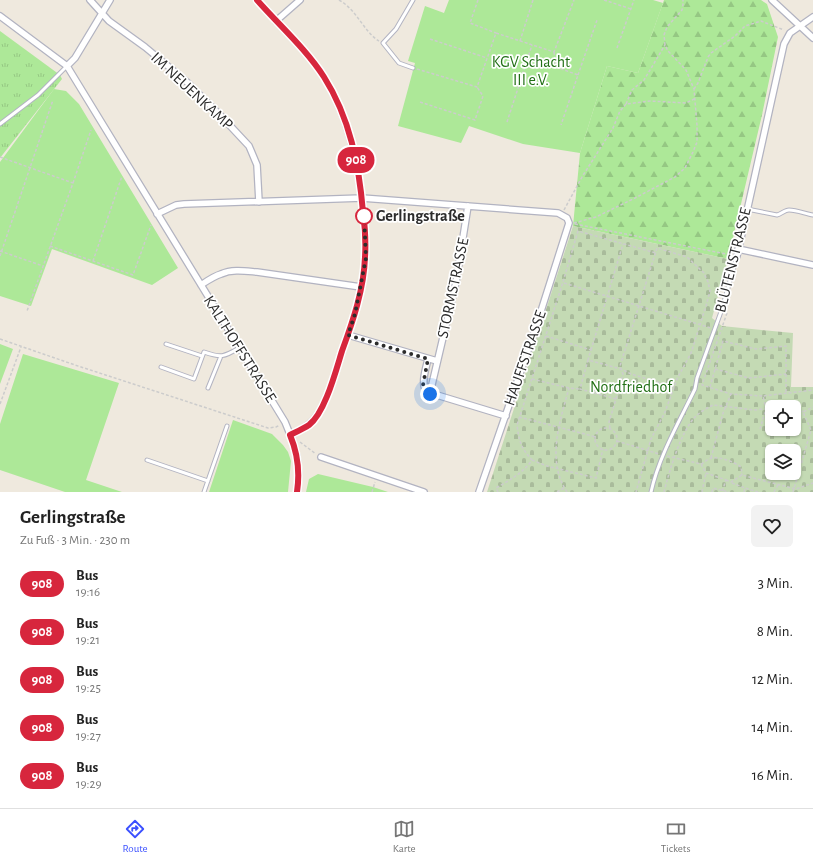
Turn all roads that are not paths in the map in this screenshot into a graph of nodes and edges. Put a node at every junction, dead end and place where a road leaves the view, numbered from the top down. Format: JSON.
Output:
{"nodes":[{"id":1,"x":90,"y":0,"type":"edge"},
{"id":2,"x":110,"y":0,"type":"edge"},
{"id":3,"x":257,"y":0,"type":"edge"},
{"id":4,"x":300,"y":0,"type":"edge"},
{"id":5,"x":413,"y":0,"type":"edge"},
{"id":6,"x":772,"y":0,"type":"edge"},
{"id":7,"x":102,"y":14,"type":"junction"},
{"id":8,"x":0,"y":16,"type":"edge"},
{"id":9,"x":813,"y":17,"type":"edge"},
{"id":10,"x":276,"y":22,"type":"junction"},
{"id":11,"x":800,"y":26,"type":"junction"},
{"id":12,"x":813,"y":38,"type":"edge"},
{"id":13,"x":67,"y":66,"type":"junction"},
{"id":14,"x":413,"y":68,"type":"road end"},
{"id":15,"x":0,"y":124,"type":"edge"},
{"id":16,"x":362,"y":198,"type":"junction"},
{"id":17,"x":259,"y":202,"type":"junction"},
{"id":18,"x":468,"y":206,"type":"junction"},
{"id":19,"x":747,"y":209,"type":"junction"},
{"id":20,"x":157,"y":214,"type":"junction"},
{"id":21,"x":813,"y":215,"type":"edge"},
{"id":22,"x":738,"y":249,"type":"junction"},
{"id":23,"x":736,"y":256,"type":"joint"},
{"id":24,"x":813,"y":265,"type":"edge"},
{"id":25,"x":201,"y":285,"type":"junction"},
{"id":26,"x":361,"y":287,"type":"junction"},
{"id":27,"x":348,"y":335,"type":"junction"},
{"id":28,"x":166,"y":344,"type":"dead end"},
{"id":29,"x":239,"y":348,"type":"junction"},
{"id":30,"x":202,"y":356,"type":"junction"},
{"id":31,"x":220,"y":356,"type":"junction"},
{"id":32,"x":428,"y":359,"type":"junction"},
{"id":33,"x":437,"y":361,"type":"junction"},
{"id":34,"x":161,"y":367,"type":"dead end"},
{"id":35,"x":208,"y":388,"type":"dead end"},
{"id":36,"x":430,"y":394,"type":"junction"},
{"id":37,"x":506,"y":416,"type":"junction"},
{"id":38,"x":227,"y":426,"type":"road end"},
{"id":39,"x":290,"y":435,"type":"junction"},
{"id":40,"x":321,"y":457,"type":"road end"},
{"id":41,"x":147,"y":460,"type":"dead end"},
{"id":42,"x":208,"y":481,"type":"junction"},
{"id":43,"x":204,"y":492,"type":"edge"},
{"id":44,"x":297,"y":492,"type":"edge"},
{"id":45,"x":424,"y":492,"type":"edge"},
{"id":46,"x":479,"y":492,"type":"edge"},
{"id":47,"x":651,"y":492,"type":"edge"}],
"edges":[{"from":1,"to":7,"type":"street","name":"IM NEUENKAMP"},
{"from":2,"to":7,"type":"street"},
{"from":3,"to":10,"type":"street"},
{"from":4,"to":10,"type":"street"},
{"from":5,"to":14,"type":"lane"},
{"from":6,"to":11,"type":"street"},
{"from":7,"to":13,"type":"street"},
{"from":7,"to":17,"type":"street","name":"IM NEUENKAMP"},
{"from":8,"to":13,"type":"street"},
{"from":9,"to":11,"type":"street"},
{"from":10,"to":16,"type":"street"},
{"from":11,"to":12,"type":"street"},
{"from":11,"to":19,"type":"street","name":"BLÜTENSTRASSE"},
{"from":13,"to":15,"type":"lane"},
{"from":13,"to":20,"type":"street"},
{"from":16,"to":17,"type":"street"},
{"from":16,"to":18,"type":"street"},
{"from":16,"to":26,"type":"street"},
{"from":17,"to":20,"type":"street"},
{"from":18,"to":33,"type":"street","name":"STORMSTRASSE"},
{"from":18,"to":37,"type":"street","name":"HAUFFSTRASSE"},
{"from":19,"to":21,"type":"lane"},
{"from":19,"to":22,"type":"street","name":"BLÜTENSTRASSE"},
{"from":20,"to":25,"type":"street","name":"KALTHOFFSTRASSE"},
{"from":22,"to":23,"type":"street","name":"BLÜTENSTRASSE"},
{"from":22,"to":24,"type":"street"},
{"from":23,"to":47,"type":"lane","name":"BLÜTENSTRASSE"},
{"from":25,"to":26,"type":"street"},
{"from":25,"to":29,"type":"street","name":"KALTHOFFSTRASSE"},
{"from":26,"to":27,"type":"street"},
{"from":27,"to":32,"type":"street"},
{"from":27,"to":39,"type":"street"},
{"from":28,"to":30,"type":"lane"},
{"from":29,"to":31,"type":"lane"},
{"from":29,"to":39,"type":"street","name":"KALTHOFFSTRASSE"},
{"from":30,"to":31,"type":"lane"},
{"from":30,"to":34,"type":"lane"},
{"from":31,"to":35,"type":"lane"},
{"from":32,"to":33,"type":"street"},
{"from":32,"to":36,"type":"street","name":"STORMSTRASSE"},
{"from":33,"to":36,"type":"street","name":"STORMSTRASSE"},
{"from":36,"to":37,"type":"street"},
{"from":37,"to":46,"type":"street","name":"HAUFFSTRASSE"},
{"from":38,"to":42,"type":"lane"},
{"from":39,"to":44,"type":"street","name":"KALTHOFFSTRASSE"},
{"from":40,"to":45,"type":"street"},
{"from":41,"to":42,"type":"lane"},
{"from":42,"to":43,"type":"lane"}]}
